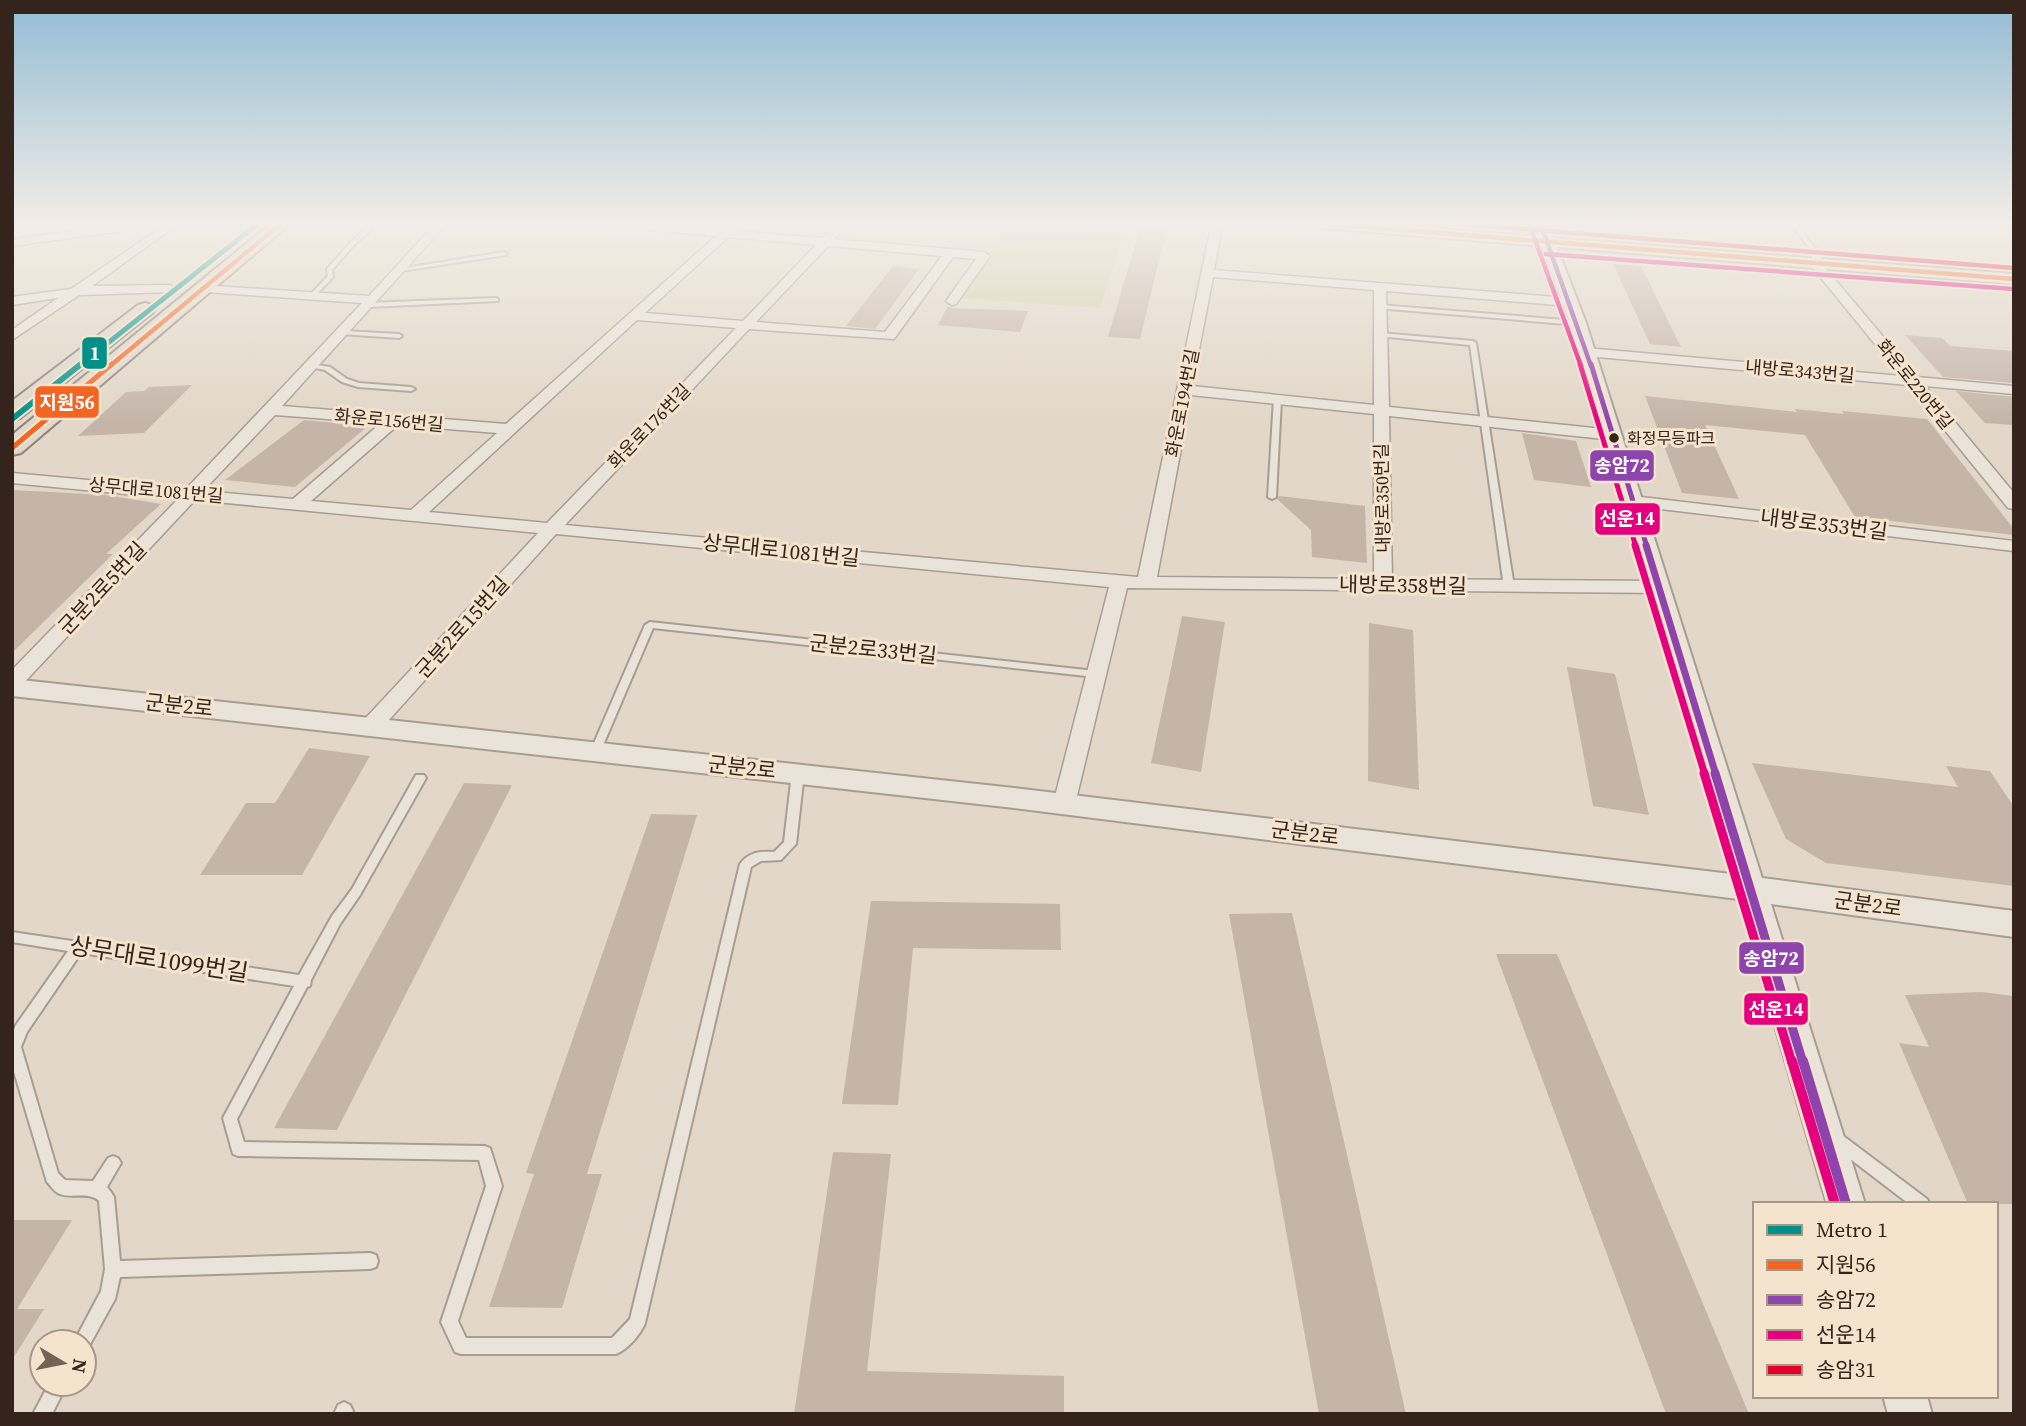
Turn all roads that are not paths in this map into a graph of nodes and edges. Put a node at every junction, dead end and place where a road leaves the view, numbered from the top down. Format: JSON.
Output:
{"nodes":[{"id":1,"x":204,"y":288,"type":"edge"},
{"id":2,"x":81,"y":289,"type":"edge"},
{"id":3,"x":170,"y":289,"type":"joint"},
{"id":4,"x":211,"y":289,"type":"edge"},
{"id":5,"x":319,"y":289,"type":"edge"},
{"id":6,"x":384,"y":289,"type":"edge"},
{"id":7,"x":663,"y":289,"type":"edge"},
{"id":8,"x":781,"y":289,"type":"edge"},
{"id":9,"x":927,"y":289,"type":"edge"},
{"id":10,"x":960,"y":289,"type":"edge"},
{"id":11,"x":1205,"y":289,"type":"edge"},
{"id":12,"x":1380,"y":289,"type":"edge"},
{"id":13,"x":1399,"y":289,"type":"edge"},
{"id":14,"x":1564,"y":289,"type":"edge"},
{"id":15,"x":1840,"y":289,"type":"edge"},
{"id":16,"x":78,"y":291,"type":"junction"},
{"id":17,"x":312,"y":296,"type":"junction"},
{"id":18,"x":496,"y":300,"type":"dead end"},
{"id":19,"x":952,"y":300,"type":"dead end"},
{"id":20,"x":12,"y":301,"type":"edge"},
{"id":21,"x":1569,"y":302,"type":"junction"},
{"id":22,"x":371,"y":303,"type":"junction"},
{"id":23,"x":1379,"y":307,"type":"junction"},
{"id":24,"x":633,"y":316,"type":"junction"},
{"id":25,"x":1578,"y":323,"type":"junction"},
{"id":26,"x":746,"y":325,"type":"junction"},
{"id":27,"x":343,"y":333,"type":"junction"},
{"id":28,"x":1380,"y":335,"type":"junction"},
{"id":29,"x":12,"y":336,"type":"edge"},
{"id":30,"x":399,"y":336,"type":"dead end"},
{"id":31,"x":1586,"y":352,"type":"junction"},
{"id":32,"x":312,"y":366,"type":"junction"},
{"id":33,"x":1913,"y":381,"type":"junction"},
{"id":34,"x":411,"y":389,"type":"dead end"},
{"id":35,"x":1185,"y":390,"type":"junction"},
{"id":36,"x":2014,"y":390,"type":"edge"},
{"id":37,"x":1277,"y":400,"type":"junction"},
{"id":38,"x":271,"y":410,"type":"junction"},
{"id":39,"x":1381,"y":411,"type":"junction"},
{"id":40,"x":12,"y":413,"type":"edge"},
{"id":41,"x":394,"y":420,"type":"junction"},
{"id":42,"x":1486,"y":422,"type":"junction"},
{"id":43,"x":507,"y":429,"type":"junction"},
{"id":44,"x":1614,"y":435,"type":"junction"},
{"id":45,"x":12,"y":448,"type":"edge"},
{"id":46,"x":12,"y":478,"type":"edge"},
{"id":47,"x":191,"y":493,"type":"junction"},
{"id":48,"x":1272,"y":497,"type":"dead end"},
{"id":49,"x":1633,"y":501,"type":"junction"},
{"id":50,"x":299,"y":503,"type":"junction"},
{"id":51,"x":2014,"y":504,"type":"edge"},
{"id":52,"x":416,"y":514,"type":"junction"},
{"id":53,"x":553,"y":527,"type":"junction"},
{"id":54,"x":2014,"y":546,"type":"edge"},
{"id":55,"x":1119,"y":582,"type":"junction"},
{"id":56,"x":1146,"y":584,"type":"junction"},
{"id":57,"x":1383,"y":585,"type":"junction"},
{"id":58,"x":1509,"y":587,"type":"junction"},
{"id":59,"x":1660,"y":587,"type":"junction"},
{"id":60,"x":1095,"y":674,"type":"junction"},
{"id":61,"x":12,"y":685,"type":"edge"},
{"id":62,"x":371,"y":726,"type":"junction"},
{"id":63,"x":596,"y":750,"type":"junction"},
{"id":64,"x":798,"y":773,"type":"junction"},
{"id":65,"x":420,"y":778,"type":"dead end"},
{"id":66,"x":1064,"y":804,"type":"junction"},
{"id":67,"x":1751,"y":888,"type":"junction"},
{"id":68,"x":2014,"y":924,"type":"edge"},
{"id":69,"x":12,"y":937,"type":"edge"},
{"id":70,"x":78,"y":947,"type":"junction"},
{"id":71,"x":305,"y":982,"type":"junction"},
{"id":72,"x":1824,"y":1129,"type":"junction"},
{"id":73,"x":113,"y":1163,"type":"dead end"},
{"id":74,"x":97,"y":1189,"type":"junction"},
{"id":75,"x":1845,"y":1202,"type":"edge"},
{"id":76,"x":1919,"y":1202,"type":"edge"},
{"id":77,"x":370,"y":1261,"type":"dead end"},
{"id":78,"x":113,"y":1269,"type":"junction"},
{"id":79,"x":90,"y":1328,"type":"edge"},
{"id":80,"x":51,"y":1398,"type":"edge"},
{"id":81,"x":42,"y":1414,"type":"edge"}],
"edges":[{"from":1,"to":45,"type":"main road"},
{"from":2,"to":16,"type":"street"},
{"from":3,"to":16,"type":"street"},
{"from":3,"to":40,"type":"main road"},
{"from":4,"to":17,"type":"street"},
{"from":5,"to":17,"type":"lane"},
{"from":6,"to":22,"type":"street"},
{"from":7,"to":24,"type":"street"},
{"from":8,"to":26,"type":"street","name":"화운로176번길"},
{"from":9,"to":26,"type":"street"},
{"from":10,"to":19,"type":"street"},
{"from":11,"to":35,"type":"street","name":"화운로194번길"},
{"from":12,"to":23,"type":"street"},
{"from":13,"to":21,"type":"street"},
{"from":14,"to":21,"type":"street"},
{"from":15,"to":33,"type":"street","name":"화운로220번길"},
{"from":16,"to":20,"type":"street"},
{"from":16,"to":29,"type":"street"},
{"from":17,"to":22,"type":"street"},
{"from":18,"to":22,"type":"lane"},
{"from":21,"to":25,"type":"street"},
{"from":22,"to":27,"type":"street"},
{"from":23,"to":25,"type":"lane"},
{"from":23,"to":28,"type":"street"},
{"from":24,"to":26,"type":"street"},
{"from":24,"to":43,"type":"street"},
{"from":25,"to":31,"type":"street"},
{"from":26,"to":53,"type":"street","name":"화운로176번길"},
{"from":27,"to":30,"type":"lane"},
{"from":27,"to":32,"type":"street"},
{"from":28,"to":39,"type":"street"},
{"from":28,"to":42,"type":"lane"},
{"from":31,"to":33,"type":"street","name":"내방로343번길"},
{"from":31,"to":44,"type":"street"},
{"from":32,"to":34,"type":"lane","name":"화운로156번길"},
{"from":32,"to":38,"type":"street"},
{"from":33,"to":36,"type":"street","name":"내방로343번길"},
{"from":33,"to":51,"type":"street","name":"화운로220번길"},
{"from":35,"to":37,"type":"street","name":"내방로350번길"},
{"from":35,"to":56,"type":"street","name":"화운로194번길"},
{"from":37,"to":39,"type":"street","name":"내방로350번길"},
{"from":37,"to":48,"type":"lane"},
{"from":38,"to":41,"type":"street","name":"화운로156번길"},
{"from":38,"to":47,"type":"street"},
{"from":39,"to":42,"type":"street","name":"내방로350번길"},
{"from":39,"to":57,"type":"street","name":"내방로350번길"},
{"from":41,"to":43,"type":"street","name":"화운로156번길"},
{"from":41,"to":50,"type":"street"},
{"from":42,"to":44,"type":"street","name":"내방로350번길"},
{"from":42,"to":58,"type":"lane"},
{"from":43,"to":52,"type":"street"},
{"from":44,"to":49,"type":"street"},
{"from":46,"to":47,"type":"street","name":"상무대로1081번길"},
{"from":47,"to":50,"type":"street","name":"상무대로1081번길"},
{"from":47,"to":61,"type":"street","name":"군분2로5번길"},
{"from":49,"to":54,"type":"street","name":"내방로353번길"},
{"from":49,"to":59,"type":"street"},
{"from":50,"to":52,"type":"street","name":"상무대로1081번길"},
{"from":52,"to":53,"type":"street","name":"상무대로1081번길"},
{"from":53,"to":55,"type":"street","name":"상무대로1081번길"},
{"from":53,"to":62,"type":"street","name":"군분2로15번길"},
{"from":55,"to":56,"type":"street","name":"상무대로1081번길"},
{"from":55,"to":60,"type":"street"},
{"from":56,"to":57,"type":"street","name":"내방로358번길"},
{"from":57,"to":58,"type":"street","name":"내방로358번길"},
{"from":58,"to":59,"type":"street","name":"내방로358번길"},
{"from":59,"to":67,"type":"street"},
{"from":60,"to":63,"type":"lane","name":"군분2로33번길"},
{"from":60,"to":66,"type":"street"},
{"from":61,"to":62,"type":"street","name":"군분2로"},
{"from":62,"to":63,"type":"street","name":"군분2로"},
{"from":63,"to":64,"type":"street","name":"군분2로"},
{"from":64,"to":66,"type":"street","name":"군분2로"},
{"from":64,"to":71,"type":"lane"},
{"from":65,"to":71,"type":"lane"},
{"from":66,"to":67,"type":"street","name":"군분2로"},
{"from":67,"to":68,"type":"street","name":"군분2로"},
{"from":67,"to":72,"type":"street"},
{"from":69,"to":70,"type":"lane","name":"상무대로1099번길"},
{"from":70,"to":71,"type":"lane","name":"상무대로1099번길"},
{"from":70,"to":74,"type":"lane"},
{"from":72,"to":75,"type":"street"},
{"from":72,"to":76,"type":"lane"},
{"from":73,"to":74,"type":"lane"},
{"from":74,"to":78,"type":"lane"},
{"from":77,"to":78,"type":"lane"},
{"from":78,"to":79,"type":"lane"},
{"from":80,"to":81,"type":"lane"}]}
